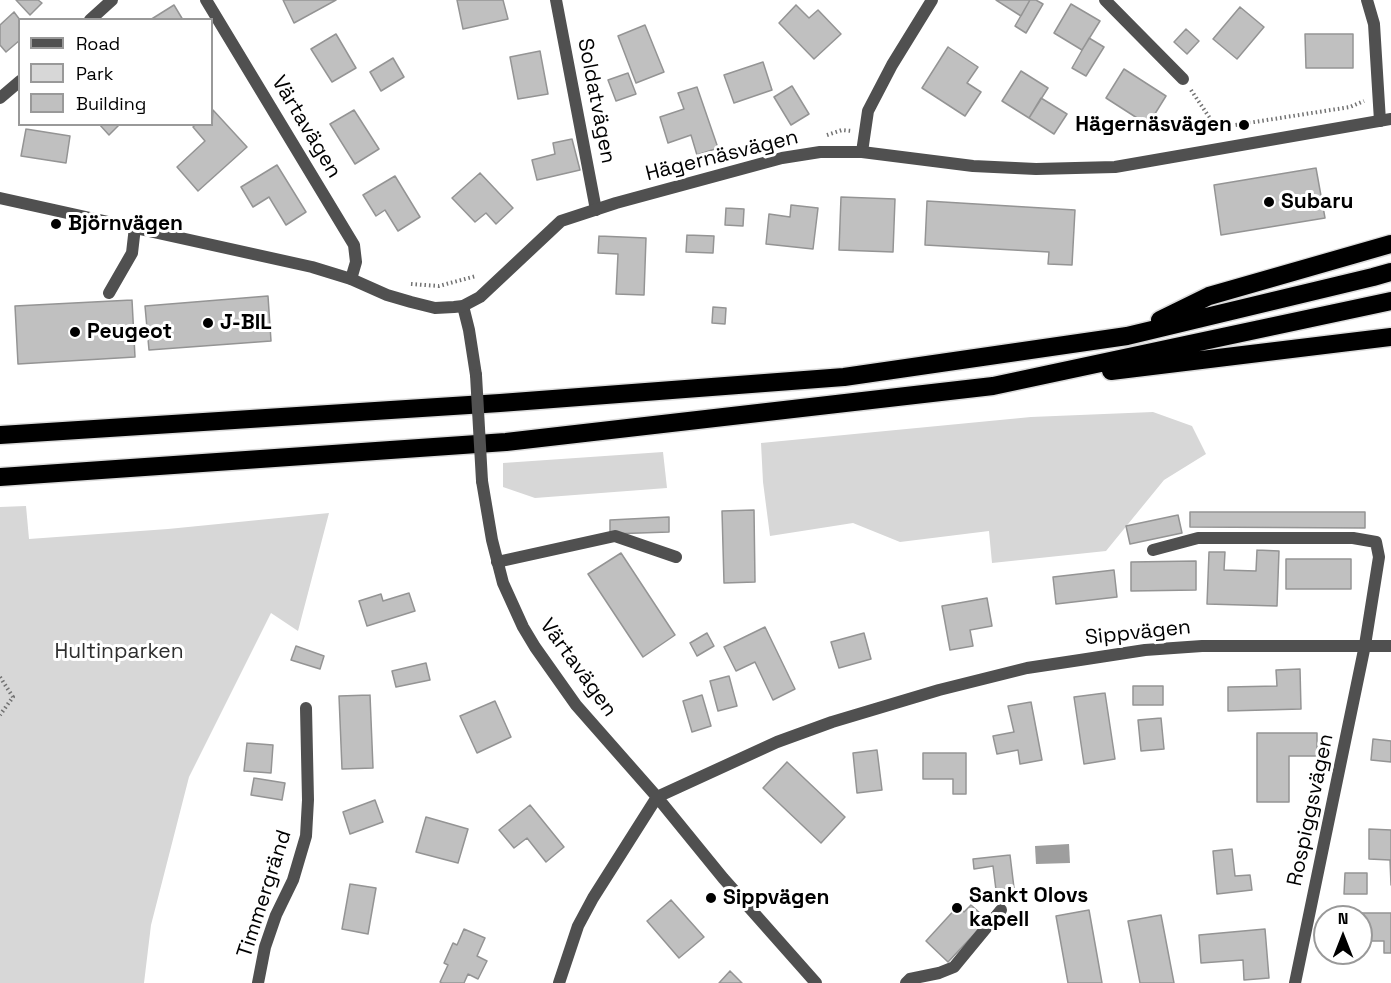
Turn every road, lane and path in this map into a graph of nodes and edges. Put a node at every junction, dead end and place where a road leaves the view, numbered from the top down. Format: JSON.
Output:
{"nodes":[{"id":1,"x":111,"y":0,"type":"edge"},
{"id":2,"x":206,"y":0,"type":"edge"},
{"id":3,"x":556,"y":0,"type":"edge"},
{"id":4,"x":932,"y":0,"type":"edge"},
{"id":5,"x":1105,"y":0,"type":"edge"},
{"id":6,"x":1367,"y":0,"type":"edge"},
{"id":7,"x":92,"y":18,"type":"edge"},
{"id":8,"x":1184,"y":79,"type":"joint"},
{"id":9,"x":18,"y":83,"type":"edge"},
{"id":10,"x":0,"y":98,"type":"edge"},
{"id":11,"x":1385,"y":120,"type":"edge"},
{"id":12,"x":1227,"y":148,"type":"junction"},
{"id":13,"x":862,"y":152,"type":"junction"},
{"id":14,"x":0,"y":198,"type":"edge"},
{"id":15,"x":596,"y":210,"type":"junction"},
{"id":16,"x":135,"y":227,"type":"junction"},
{"id":17,"x":1391,"y":244,"type":"edge"},
{"id":18,"x":1391,"y":272,"type":"edge"},
{"id":19,"x":351,"y":279,"type":"junction"},
{"id":20,"x":109,"y":293,"type":"dead end"},
{"id":21,"x":1391,"y":301,"type":"edge"},
{"id":22,"x":463,"y":306,"type":"junction"},
{"id":23,"x":1127,"y":336,"type":"junction"},
{"id":24,"x":1391,"y":337,"type":"edge"},
{"id":25,"x":993,"y":386,"type":"junction"},
{"id":26,"x":0,"y":435,"type":"edge"},
{"id":27,"x":0,"y":477,"type":"edge"},
{"id":28,"x":1153,"y":550,"type":"dead end"},
{"id":29,"x":676,"y":557,"type":"dead end"},
{"id":30,"x":497,"y":562,"type":"junction"},
{"id":31,"x":1365,"y":645,"type":"junction"},
{"id":32,"x":1391,"y":646,"type":"edge"},
{"id":33,"x":0,"y":677,"type":"edge"},
{"id":34,"x":306,"y":708,"type":"dead end"},
{"id":35,"x":0,"y":714,"type":"edge"},
{"id":36,"x":657,"y":797,"type":"junction"},
{"id":37,"x":1001,"y":910,"type":"dead end"},
{"id":38,"x":258,"y":983,"type":"edge"},
{"id":39,"x":559,"y":983,"type":"edge"},
{"id":40,"x":816,"y":983,"type":"edge"},
{"id":41,"x":906,"y":983,"type":"edge"},
{"id":42,"x":1295,"y":983,"type":"edge"}],
"edges":[{"from":1,"to":7,"type":"street"},
{"from":2,"to":19,"type":"street","name":"Värtavägen"},
{"from":3,"to":15,"type":"street","name":"Soldatvägen"},
{"from":4,"to":13,"type":"street"},
{"from":5,"to":8,"type":"street"},
{"from":6,"to":11,"type":"street"},
{"from":8,"to":12,"type":"path"},
{"from":9,"to":10,"type":"street"},
{"from":11,"to":12,"type":"street","name":"Hägernäsvägen"},
{"from":12,"to":13,"type":"street","name":"Hägernäsvägen"},
{"from":13,"to":15,"type":"street","name":"Hägernäsvägen"},
{"from":14,"to":16,"type":"street"},
{"from":15,"to":22,"type":"street","name":"Hägernäsvägen"},
{"from":16,"to":19,"type":"street"},
{"from":16,"to":20,"type":"street"},
{"from":17,"to":23,"type":"highway"},
{"from":18,"to":23,"type":"highway"},
{"from":19,"to":22,"type":"street"},
{"from":21,"to":25,"type":"highway"},
{"from":22,"to":30,"type":"street","name":"Värtavägen","bridge":true},
{"from":23,"to":26,"type":"highway"},
{"from":24,"to":25,"type":"highway"},
{"from":25,"to":27,"type":"highway"},
{"from":28,"to":31,"type":"street","name":"Rospiggsvägen"},
{"from":29,"to":30,"type":"street"},
{"from":30,"to":36,"type":"street","name":"Värtavägen"},
{"from":31,"to":32,"type":"street","name":"Sippvägen"},
{"from":31,"to":36,"type":"street","name":"Sippvägen"},
{"from":31,"to":42,"type":"street","name":"Rospiggsvägen"},
{"from":33,"to":35,"type":"path"},
{"from":34,"to":38,"type":"street","name":"Timmergränd"},
{"from":36,"to":39,"type":"street"},
{"from":36,"to":40,"type":"street","name":"Värtavägen"},
{"from":37,"to":41,"type":"street"}]}
